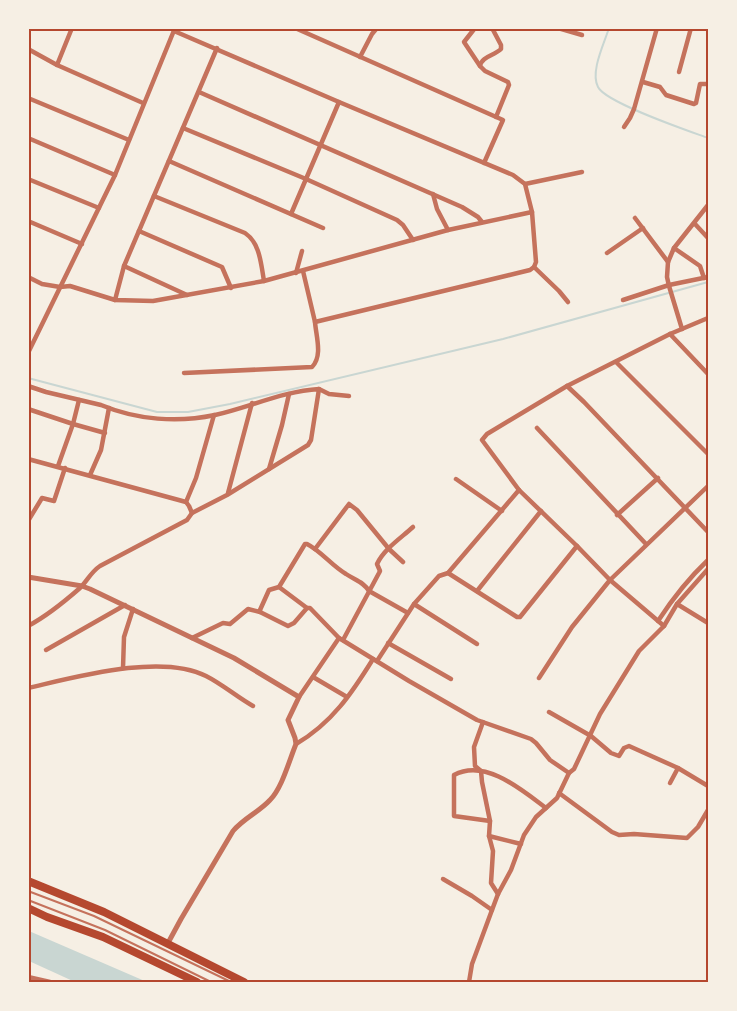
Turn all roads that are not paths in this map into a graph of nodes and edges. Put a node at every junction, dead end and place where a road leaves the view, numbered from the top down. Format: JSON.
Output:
{"nodes":[{"id":1,"x":72,"y":28,"type":"edge"},
{"id":2,"x":295,"y":28,"type":"edge"},
{"id":3,"x":377,"y":28,"type":"edge"},
{"id":4,"x":475,"y":28,"type":"edge"},
{"id":5,"x":492,"y":28,"type":"edge"},
{"id":6,"x":558,"y":28,"type":"edge"},
{"id":7,"x":657,"y":28,"type":"edge"},
{"id":8,"x":691,"y":28,"type":"edge"},
{"id":9,"x":175,"y":30,"type":"edge"},
{"id":10,"x":582,"y":35,"type":"dead end"},
{"id":11,"x":217,"y":48,"type":"junction"},
{"id":12,"x":28,"y":49,"type":"edge"},
{"id":13,"x":360,"y":57,"type":"junction"},
{"id":14,"x":57,"y":64,"type":"junction"},
{"id":15,"x":480,"y":66,"type":"junction"},
{"id":16,"x":679,"y":72,"type":"dead end"},
{"id":17,"x":643,"y":82,"type":"junction"},
{"id":18,"x":708,"y":84,"type":"edge"},
{"id":19,"x":199,"y":92,"type":"junction"},
{"id":20,"x":28,"y":98,"type":"edge"},
{"id":21,"x":339,"y":102,"type":"junction"},
{"id":22,"x":143,"y":103,"type":"junction"},
{"id":23,"x":496,"y":117,"type":"junction"},
{"id":24,"x":624,"y":127,"type":"dead end"},
{"id":25,"x":183,"y":128,"type":"junction"},
{"id":26,"x":28,"y":138,"type":"edge"},
{"id":27,"x":129,"y":140,"type":"junction"},
{"id":28,"x":321,"y":145,"type":"junction"},
{"id":29,"x":169,"y":161,"type":"junction"},
{"id":30,"x":484,"y":163,"type":"junction"},
{"id":31,"x":582,"y":172,"type":"dead end"},
{"id":32,"x":115,"y":175,"type":"junction"},
{"id":33,"x":28,"y":179,"type":"edge"},
{"id":34,"x":306,"y":179,"type":"junction"},
{"id":35,"x":525,"y":184,"type":"junction"},
{"id":36,"x":433,"y":194,"type":"junction"},
{"id":37,"x":154,"y":196,"type":"junction"},
{"id":38,"x":708,"y":205,"type":"edge"},
{"id":39,"x":99,"y":208,"type":"junction"},
{"id":40,"x":532,"y":212,"type":"junction"},
{"id":41,"x":291,"y":214,"type":"junction"},
{"id":42,"x":635,"y":218,"type":"dead end"},
{"id":43,"x":28,"y":221,"type":"edge"},
{"id":44,"x":482,"y":222,"type":"junction"},
{"id":45,"x":695,"y":224,"type":"junction"},
{"id":46,"x":323,"y":228,"type":"dead end"},
{"id":47,"x":643,"y":228,"type":"junction"},
{"id":48,"x":448,"y":230,"type":"junction"},
{"id":49,"x":139,"y":231,"type":"junction"},
{"id":50,"x":708,"y":238,"type":"edge"},
{"id":51,"x":413,"y":240,"type":"junction"},
{"id":52,"x":82,"y":244,"type":"junction"},
{"id":53,"x":674,"y":248,"type":"junction"},
{"id":54,"x":302,"y":251,"type":"dead end"},
{"id":55,"x":607,"y":253,"type":"dead end"},
{"id":56,"x":668,"y":262,"type":"junction"},
{"id":57,"x":124,"y":266,"type":"junction"},
{"id":58,"x":534,"y":267,"type":"junction"},
{"id":59,"x":303,"y":271,"type":"junction"},
{"id":60,"x":297,"y":273,"type":"junction"},
{"id":61,"x":28,"y":277,"type":"edge"},
{"id":62,"x":706,"y":277,"type":"edge"},
{"id":63,"x":264,"y":281,"type":"junction"},
{"id":64,"x":669,"y":285,"type":"junction"},
{"id":65,"x":60,"y":287,"type":"junction"},
{"id":66,"x":231,"y":288,"type":"junction"},
{"id":67,"x":188,"y":295,"type":"junction"},
{"id":68,"x":115,"y":300,"type":"junction"},
{"id":69,"x":623,"y":300,"type":"dead end"},
{"id":70,"x":568,"y":302,"type":"dead end"},
{"id":71,"x":708,"y":318,"type":"edge"},
{"id":72,"x":315,"y":322,"type":"junction"},
{"id":73,"x":682,"y":329,"type":"junction"},
{"id":74,"x":670,"y":334,"type":"junction"},
{"id":75,"x":28,"y":353,"type":"edge"},
{"id":76,"x":616,"y":362,"type":"junction"},
{"id":77,"x":184,"y":373,"type":"dead end"},
{"id":78,"x":708,"y":374,"type":"edge"},
{"id":79,"x":28,"y":386,"type":"edge"},
{"id":80,"x":567,"y":386,"type":"junction"},
{"id":81,"x":319,"y":389,"type":"junction"},
{"id":82,"x":289,"y":394,"type":"junction"},
{"id":83,"x":349,"y":396,"type":"dead end"},
{"id":84,"x":79,"y":400,"type":"junction"},
{"id":85,"x":252,"y":403,"type":"junction"},
{"id":86,"x":109,"y":408,"type":"junction"},
{"id":87,"x":28,"y":410,"type":"edge"},
{"id":88,"x":214,"y":415,"type":"junction"},
{"id":89,"x":73,"y":424,"type":"junction"},
{"id":90,"x":537,"y":428,"type":"dead end"},
{"id":91,"x":105,"y":433,"type":"junction"},
{"id":92,"x":708,"y":454,"type":"edge"},
{"id":93,"x":28,"y":459,"type":"edge"},
{"id":94,"x":58,"y":466,"type":"junction"},
{"id":95,"x":65,"y":468,"type":"junction"},
{"id":96,"x":269,"y":469,"type":"junction"},
{"id":97,"x":90,"y":475,"type":"junction"},
{"id":98,"x":657,"y":478,"type":"junction"},
{"id":99,"x":456,"y":479,"type":"dead end"},
{"id":100,"x":708,"y":486,"type":"edge"},
{"id":101,"x":519,"y":490,"type":"junction"},
{"id":102,"x":227,"y":495,"type":"junction"},
{"id":103,"x":186,"y":502,"type":"junction"},
{"id":104,"x":685,"y":508,"type":"junction"},
{"id":105,"x":502,"y":511,"type":"junction"},
{"id":106,"x":541,"y":511,"type":"junction"},
{"id":107,"x":192,"y":513,"type":"junction"},
{"id":108,"x":617,"y":515,"type":"junction"},
{"id":109,"x":28,"y":521,"type":"edge"},
{"id":110,"x":413,"y":526,"type":"dead end"},
{"id":111,"x":708,"y":532,"type":"edge"},
{"id":112,"x":646,"y":544,"type":"junction"},
{"id":113,"x":577,"y":546,"type":"junction"},
{"id":114,"x":315,"y":549,"type":"junction"},
{"id":115,"x":389,"y":549,"type":"junction"},
{"id":116,"x":708,"y":560,"type":"edge"},
{"id":117,"x":403,"y":562,"type":"dead end"},
{"id":118,"x":708,"y":569,"type":"edge"},
{"id":119,"x":448,"y":573,"type":"junction"},
{"id":120,"x":28,"y":577,"type":"edge"},
{"id":121,"x":610,"y":580,"type":"junction"},
{"id":122,"x":82,"y":586,"type":"junction"},
{"id":123,"x":279,"y":587,"type":"junction"},
{"id":124,"x":369,"y":591,"type":"junction"},
{"id":125,"x":477,"y":591,"type":"junction"},
{"id":126,"x":414,"y":604,"type":"junction"},
{"id":127,"x":677,"y":604,"type":"junction"},
{"id":128,"x":125,"y":605,"type":"junction"},
{"id":129,"x":307,"y":608,"type":"junction"},
{"id":130,"x":133,"y":609,"type":"junction"},
{"id":131,"x":260,"y":612,"type":"junction"},
{"id":132,"x":408,"y":613,"type":"junction"},
{"id":133,"x":658,"y":621,"type":"junction"},
{"id":134,"x":708,"y":623,"type":"edge"},
{"id":135,"x":28,"y":626,"type":"edge"},
{"id":136,"x":664,"y":626,"type":"junction"},
{"id":137,"x":192,"y":638,"type":"junction"},
{"id":138,"x":341,"y":639,"type":"junction"},
{"id":139,"x":388,"y":643,"type":"junction"},
{"id":140,"x":477,"y":644,"type":"dead end"},
{"id":141,"x":46,"y":650,"type":"dead end"},
{"id":142,"x":375,"y":660,"type":"junction"},
{"id":143,"x":123,"y":668,"type":"junction"},
{"id":144,"x":313,"y":677,"type":"junction"},
{"id":145,"x":539,"y":678,"type":"dead end"},
{"id":146,"x":451,"y":679,"type":"dead end"},
{"id":147,"x":28,"y":687,"type":"edge"},
{"id":148,"x":347,"y":697,"type":"junction"},
{"id":149,"x":299,"y":698,"type":"junction"},
{"id":150,"x":253,"y":706,"type":"dead end"},
{"id":151,"x":549,"y":712,"type":"dead end"},
{"id":152,"x":483,"y":722,"type":"junction"},
{"id":153,"x":591,"y":736,"type":"junction"},
{"id":154,"x":296,"y":744,"type":"junction"},
{"id":155,"x":678,"y":768,"type":"junction"},
{"id":156,"x":482,"y":771,"type":"junction"},
{"id":157,"x":569,"y":773,"type":"junction"},
{"id":158,"x":670,"y":783,"type":"dead end"},
{"id":159,"x":708,"y":786,"type":"edge"},
{"id":160,"x":559,"y":793,"type":"junction"},
{"id":161,"x":546,"y":808,"type":"junction"},
{"id":162,"x":708,"y":810,"type":"edge"},
{"id":163,"x":490,"y":821,"type":"junction"},
{"id":164,"x":489,"y":836,"type":"junction"},
{"id":165,"x":521,"y":844,"type":"junction"},
{"id":166,"x":443,"y":879,"type":"dead end"},
{"id":167,"x":28,"y":881,"type":"edge"},
{"id":168,"x":28,"y":891,"type":"edge"},
{"id":169,"x":498,"y":894,"type":"junction"},
{"id":170,"x":28,"y":900,"type":"edge"},
{"id":171,"x":28,"y":908,"type":"edge"},
{"id":172,"x":492,"y":910,"type":"junction"},
{"id":173,"x":168,"y":943,"type":"junction"},
{"id":174,"x":28,"y":977,"type":"edge"},
{"id":175,"x":51,"y":982,"type":"edge"},
{"id":176,"x":197,"y":982,"type":"edge"},
{"id":177,"x":212,"y":982,"type":"edge"},
{"id":178,"x":231,"y":982,"type":"edge"},
{"id":179,"x":244,"y":982,"type":"edge"},
{"id":180,"x":469,"y":982,"type":"edge"}],
"edges":[{"from":1,"to":14,"type":"street"},
{"from":2,"to":13,"type":"street"},
{"from":3,"to":13,"type":"street"},
{"from":4,"to":15,"type":"street"},
{"from":5,"to":15,"type":"street"},
{"from":6,"to":10,"type":"street"},
{"from":7,"to":17,"type":"street"},
{"from":8,"to":16,"type":"street"},
{"from":9,"to":11,"type":"street"},
{"from":9,"to":22,"type":"street"},
{"from":11,"to":19,"type":"street"},
{"from":11,"to":21,"type":"street"},
{"from":12,"to":14,"type":"street"},
{"from":13,"to":23,"type":"street"},
{"from":14,"to":22,"type":"street"},
{"from":15,"to":23,"type":"street"},
{"from":17,"to":18,"type":"street"},
{"from":17,"to":24,"type":"street"},
{"from":19,"to":25,"type":"street"},
{"from":19,"to":28,"type":"street"},
{"from":20,"to":27,"type":"street"},
{"from":21,"to":28,"type":"street"},
{"from":21,"to":30,"type":"street"},
{"from":22,"to":27,"type":"street"},
{"from":23,"to":30,"type":"street"},
{"from":25,"to":29,"type":"street"},
{"from":25,"to":34,"type":"street"},
{"from":26,"to":32,"type":"street"},
{"from":27,"to":32,"type":"street"},
{"from":28,"to":34,"type":"street"},
{"from":28,"to":36,"type":"street"},
{"from":29,"to":37,"type":"street"},
{"from":29,"to":41,"type":"street"},
{"from":30,"to":35,"type":"street"},
{"from":31,"to":35,"type":"street"},
{"from":32,"to":39,"type":"street"},
{"from":33,"to":39,"type":"street"},
{"from":34,"to":41,"type":"street"},
{"from":34,"to":51,"type":"street"},
{"from":35,"to":40,"type":"street"},
{"from":36,"to":44,"type":"street"},
{"from":36,"to":48,"type":"street"},
{"from":37,"to":49,"type":"street"},
{"from":37,"to":63,"type":"street"},
{"from":38,"to":45,"type":"street"},
{"from":39,"to":52,"type":"street"},
{"from":40,"to":44,"type":"street"},
{"from":40,"to":58,"type":"street"},
{"from":41,"to":46,"type":"street"},
{"from":42,"to":47,"type":"street"},
{"from":43,"to":52,"type":"street"},
{"from":44,"to":48,"type":"street"},
{"from":45,"to":50,"type":"street"},
{"from":45,"to":53,"type":"street"},
{"from":47,"to":55,"type":"street"},
{"from":47,"to":56,"type":"street"},
{"from":48,"to":51,"type":"street"},
{"from":49,"to":57,"type":"street"},
{"from":49,"to":66,"type":"street"},
{"from":51,"to":59,"type":"street"},
{"from":52,"to":65,"type":"street"},
{"from":53,"to":56,"type":"street"},
{"from":53,"to":62,"type":"street"},
{"from":54,"to":60,"type":"street"},
{"from":56,"to":64,"type":"street"},
{"from":57,"to":67,"type":"street"},
{"from":57,"to":68,"type":"street"},
{"from":58,"to":70,"type":"street"},
{"from":58,"to":72,"type":"street"},
{"from":59,"to":60,"type":"street"},
{"from":59,"to":72,"type":"street"},
{"from":60,"to":63,"type":"street"},
{"from":61,"to":65,"type":"street"},
{"from":62,"to":64,"type":"street"},
{"from":63,"to":66,"type":"street"},
{"from":64,"to":69,"type":"street"},
{"from":64,"to":73,"type":"street"},
{"from":65,"to":68,"type":"street"},
{"from":65,"to":75,"type":"street"},
{"from":66,"to":67,"type":"street"},
{"from":67,"to":68,"type":"street"},
{"from":71,"to":73,"type":"street"},
{"from":72,"to":77,"type":"street"},
{"from":73,"to":74,"type":"street"},
{"from":74,"to":76,"type":"street"},
{"from":74,"to":78,"type":"street"},
{"from":76,"to":80,"type":"street"},
{"from":76,"to":92,"type":"street"},
{"from":79,"to":84,"type":"street"},
{"from":80,"to":98,"type":"street"},
{"from":80,"to":101,"type":"street"},
{"from":81,"to":82,"type":"street"},
{"from":81,"to":83,"type":"street"},
{"from":81,"to":96,"type":"street"},
{"from":82,"to":85,"type":"street"},
{"from":82,"to":96,"type":"street"},
{"from":84,"to":86,"type":"street"},
{"from":84,"to":89,"type":"street"},
{"from":85,"to":88,"type":"street"},
{"from":85,"to":102,"type":"street"},
{"from":86,"to":88,"type":"street"},
{"from":86,"to":91,"type":"street"},
{"from":87,"to":89,"type":"street"},
{"from":88,"to":103,"type":"street"},
{"from":89,"to":91,"type":"street"},
{"from":89,"to":94,"type":"street"},
{"from":90,"to":108,"type":"street"},
{"from":91,"to":97,"type":"street"},
{"from":93,"to":94,"type":"street"},
{"from":94,"to":95,"type":"street"},
{"from":95,"to":97,"type":"street"},
{"from":95,"to":109,"type":"street"},
{"from":96,"to":102,"type":"street"},
{"from":97,"to":103,"type":"street"},
{"from":98,"to":104,"type":"street"},
{"from":98,"to":108,"type":"street"},
{"from":99,"to":105,"type":"street"},
{"from":100,"to":104,"type":"street"},
{"from":101,"to":105,"type":"street"},
{"from":101,"to":106,"type":"street"},
{"from":102,"to":107,"type":"street"},
{"from":103,"to":107,"type":"street"},
{"from":104,"to":111,"type":"street"},
{"from":104,"to":112,"type":"street"},
{"from":105,"to":119,"type":"street"},
{"from":106,"to":113,"type":"street"},
{"from":106,"to":125,"type":"street"},
{"from":107,"to":122,"type":"street"},
{"from":108,"to":112,"type":"street"},
{"from":110,"to":115,"type":"street"},
{"from":112,"to":121,"type":"street"},
{"from":113,"to":121,"type":"street"},
{"from":113,"to":125,"type":"street"},
{"from":114,"to":115,"type":"street"},
{"from":114,"to":123,"type":"street"},
{"from":114,"to":124,"type":"street"},
{"from":115,"to":117,"type":"street"},
{"from":115,"to":124,"type":"street"},
{"from":116,"to":133,"type":"street"},
{"from":118,"to":127,"type":"street"},
{"from":119,"to":125,"type":"street"},
{"from":119,"to":126,"type":"street"},
{"from":120,"to":122,"type":"street"},
{"from":121,"to":133,"type":"street"},
{"from":121,"to":145,"type":"street"},
{"from":122,"to":128,"type":"street"},
{"from":122,"to":135,"type":"street"},
{"from":123,"to":129,"type":"street"},
{"from":123,"to":131,"type":"street"},
{"from":124,"to":132,"type":"street"},
{"from":124,"to":138,"type":"street"},
{"from":126,"to":132,"type":"street"},
{"from":126,"to":140,"type":"street"},
{"from":127,"to":134,"type":"street"},
{"from":127,"to":136,"type":"street"},
{"from":128,"to":130,"type":"street"},
{"from":128,"to":141,"type":"street"},
{"from":129,"to":131,"type":"street"},
{"from":129,"to":138,"type":"street"},
{"from":130,"to":137,"type":"street"},
{"from":130,"to":143,"type":"street"},
{"from":131,"to":137,"type":"street"},
{"from":132,"to":139,"type":"street"},
{"from":133,"to":136,"type":"street"},
{"from":136,"to":153,"type":"street"},
{"from":137,"to":149,"type":"street"},
{"from":138,"to":142,"type":"street"},
{"from":138,"to":144,"type":"street"},
{"from":139,"to":142,"type":"street"},
{"from":139,"to":146,"type":"street"},
{"from":142,"to":148,"type":"street"},
{"from":142,"to":152,"type":"street"},
{"from":143,"to":147,"type":"street"},
{"from":143,"to":150,"type":"street"},
{"from":144,"to":148,"type":"street"},
{"from":144,"to":149,"type":"street"},
{"from":148,"to":154,"type":"street"},
{"from":149,"to":154,"type":"street"},
{"from":151,"to":153,"type":"street"},
{"from":152,"to":156,"type":"street"},
{"from":152,"to":157,"type":"street"},
{"from":153,"to":155,"type":"street"},
{"from":153,"to":157,"type":"street"},
{"from":154,"to":173,"type":"street"},
{"from":155,"to":158,"type":"street"},
{"from":155,"to":159,"type":"street"},
{"from":156,"to":161,"type":"street"},
{"from":156,"to":163,"type":"street"},
{"from":156,"to":163,"type":"street"},
{"from":157,"to":160,"type":"street"},
{"from":160,"to":161,"type":"street"},
{"from":160,"to":162,"type":"street"},
{"from":161,"to":165,"type":"street"},
{"from":163,"to":164,"type":"street"},
{"from":164,"to":165,"type":"street"},
{"from":164,"to":169,"type":"street"},
{"from":165,"to":169,"type":"street"},
{"from":166,"to":172,"type":"street"},
{"from":167,"to":173,"type":"highway"},
{"from":168,"to":178,"type":"lane"},
{"from":169,"to":172,"type":"street"},
{"from":170,"to":177,"type":"lane"},
{"from":171,"to":176,"type":"highway"},
{"from":172,"to":180,"type":"street"},
{"from":173,"to":179,"type":"highway"},
{"from":174,"to":175,"type":"street"}]}
